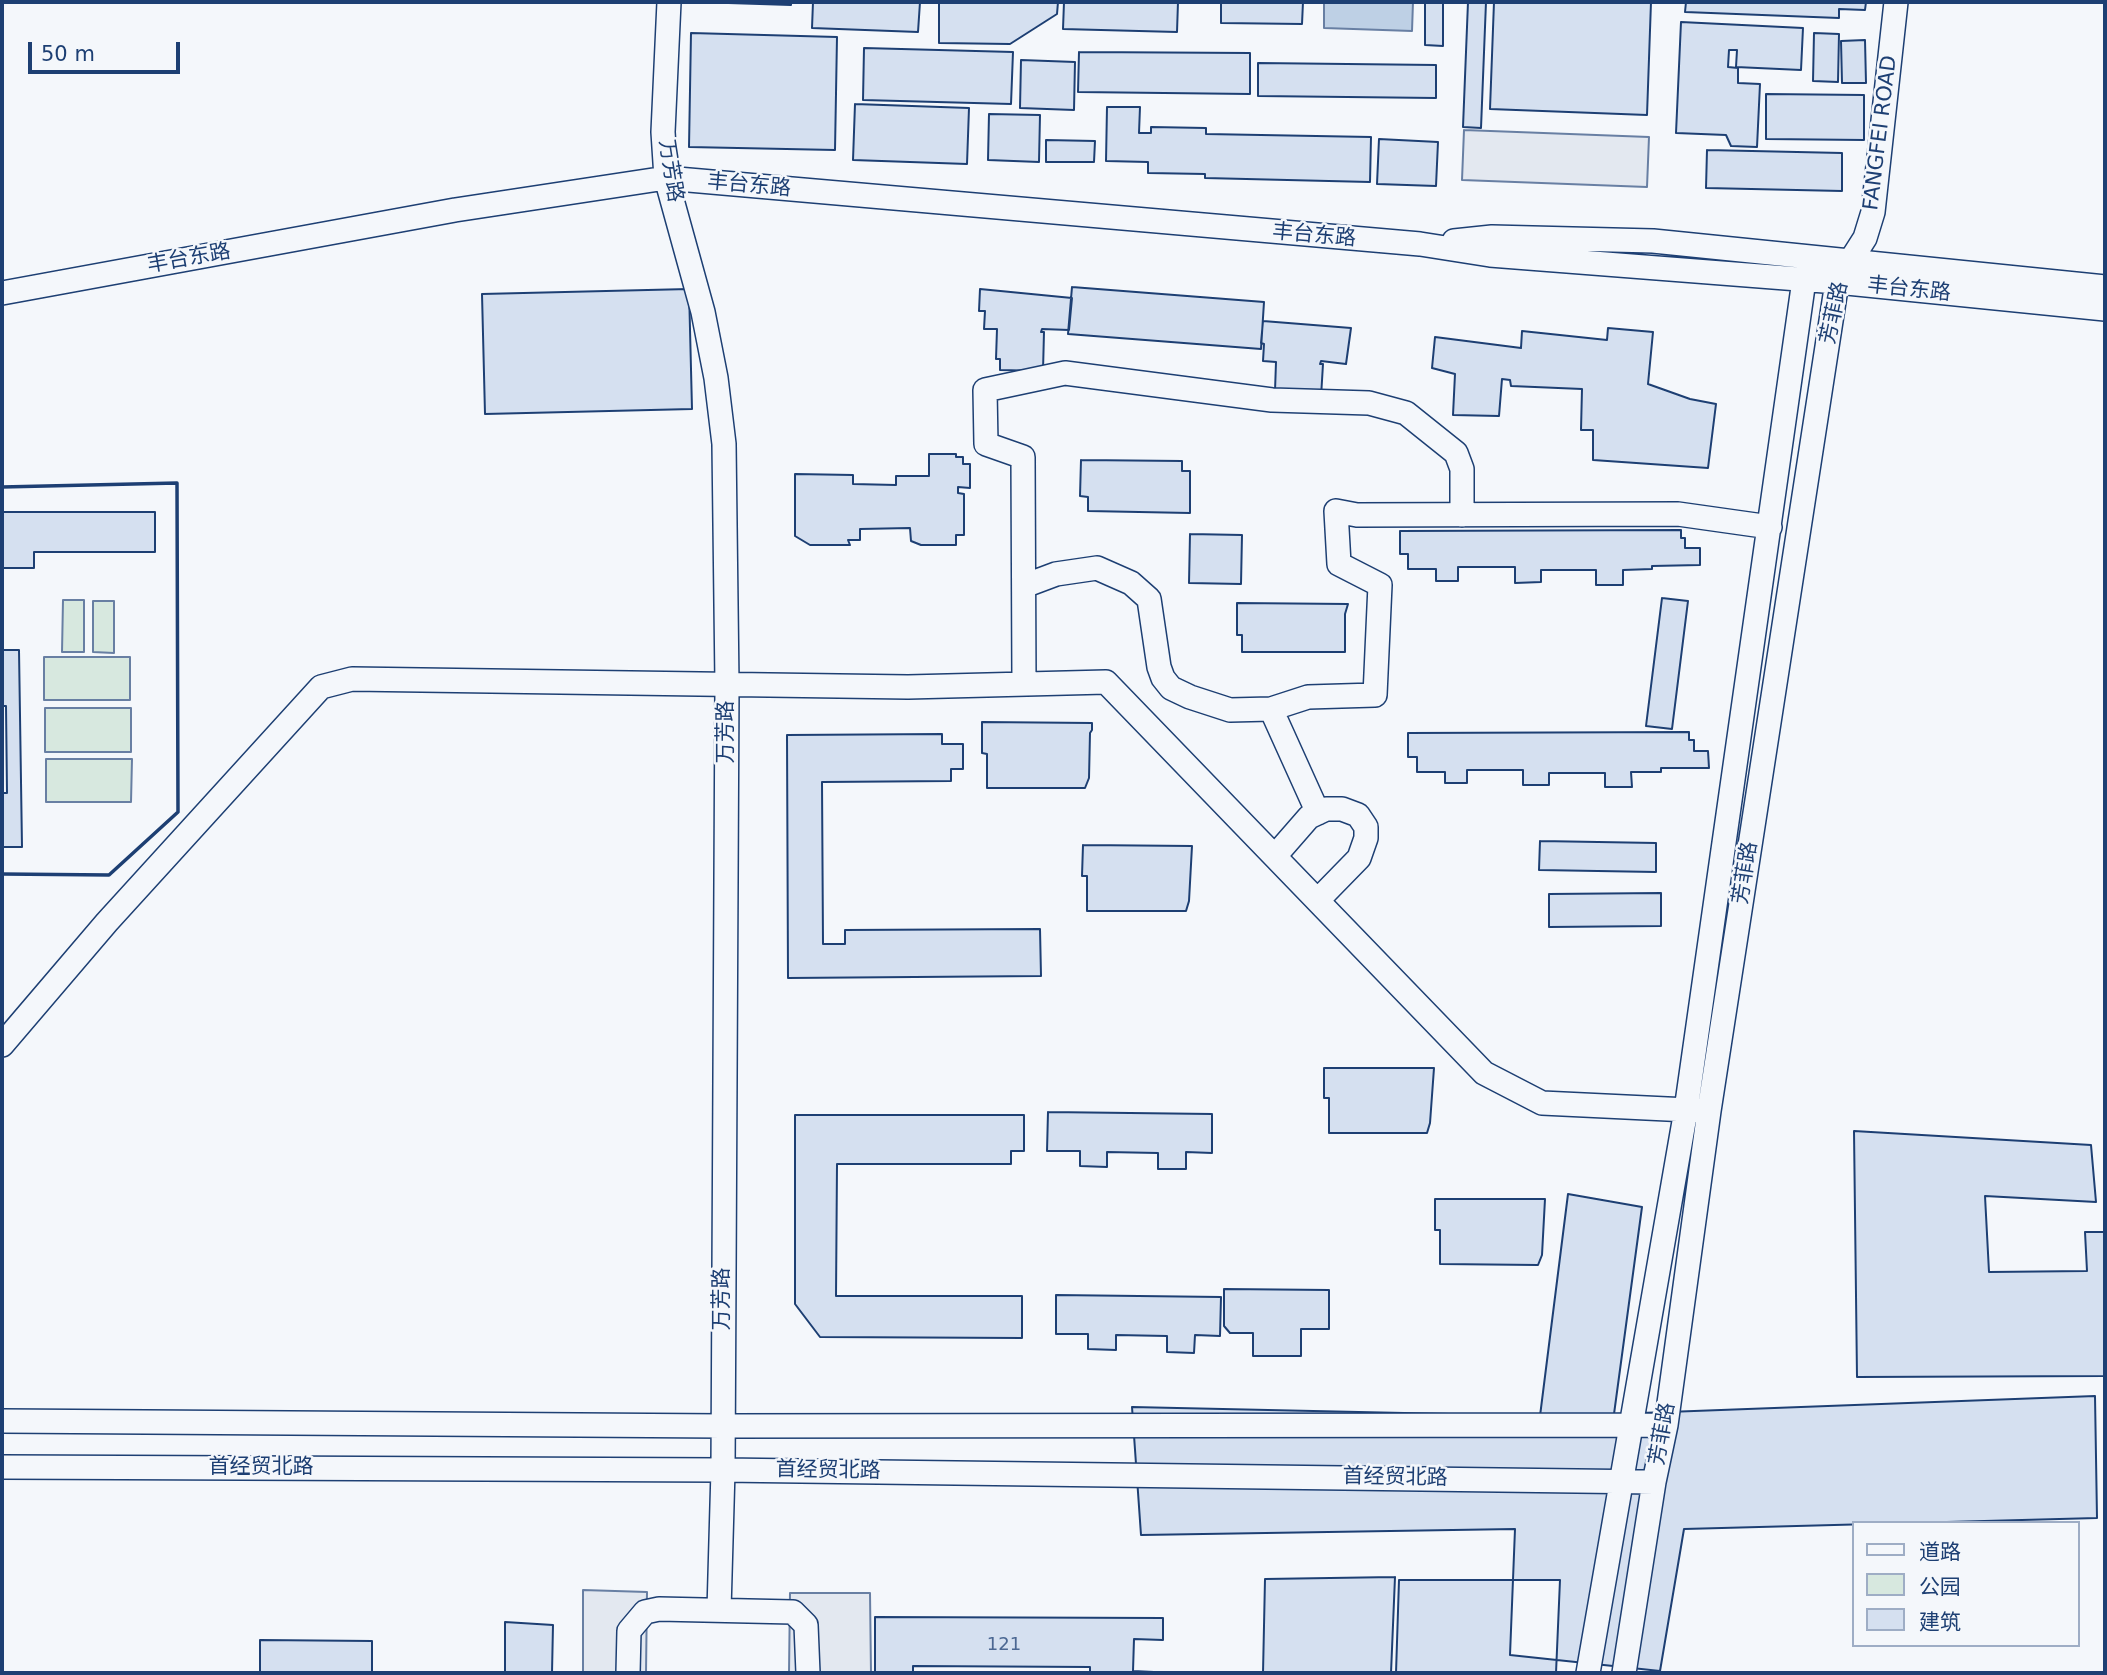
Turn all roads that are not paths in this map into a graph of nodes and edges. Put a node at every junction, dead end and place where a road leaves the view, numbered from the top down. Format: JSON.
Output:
{"nodes":[{"id":1,"x":668,"y":2,"type":"edge"},
{"id":2,"x":1896,"y":2,"type":"edge"},
{"id":3,"x":666,"y":178,"type":"junction"},
{"id":4,"x":1420,"y":244,"type":"junction"},
{"id":5,"x":1852,"y":260,"type":"junction"},
{"id":6,"x":1804,"y":280,"type":"junction"},
{"id":7,"x":1837,"y":282,"type":"junction"},
{"id":8,"x":2105,"y":287,"type":"edge"},
{"id":9,"x":2,"y":293,"type":"edge"},
{"id":10,"x":2105,"y":309,"type":"edge"},
{"id":11,"x":1462,"y":515,"type":"junction"},
{"id":12,"x":1770,"y":527,"type":"junction"},
{"id":13,"x":1024,"y":586,"type":"junction"},
{"id":14,"x":727,"y":684,"type":"junction"},
{"id":15,"x":1024,"y":684,"type":"junction"},
{"id":16,"x":1271,"y":709,"type":"junction"},
{"id":17,"x":1318,"y":813,"type":"junction"},
{"id":18,"x":1275,"y":856,"type":"junction"},
{"id":19,"x":1318,"y":900,"type":"junction"},
{"id":20,"x":2,"y":1045,"type":"edge"},
{"id":21,"x":1686,"y":1110,"type":"junction"},
{"id":22,"x":1709,"y":1111,"type":"junction"},
{"id":23,"x":2,"y":1421,"type":"edge"},
{"id":24,"x":1632,"y":1424,"type":"junction"},
{"id":25,"x":1666,"y":1425,"type":"junction"},
{"id":26,"x":722,"y":1426,"type":"junction"},
{"id":27,"x":2,"y":1466,"type":"edge"},
{"id":28,"x":723,"y":1470,"type":"junction"},
{"id":29,"x":1621,"y":1481,"type":"junction"},
{"id":30,"x":1654,"y":1482,"type":"junction"},
{"id":31,"x":719,"y":1610,"type":"junction"},
{"id":32,"x":1589,"y":1664,"type":"edge"},
{"id":33,"x":1625,"y":1665,"type":"edge"},
{"id":34,"x":628,"y":1673,"type":"edge"},
{"id":35,"x":808,"y":1673,"type":"edge"}],
"edges":[{"from":1,"to":3,"type":"street","name":"万芳路"},
{"from":2,"to":5,"type":"street","name":"FANGFEI ROAD"},
{"from":3,"to":4,"type":"street","name":"丰台东路"},
{"from":3,"to":9,"type":"street","name":"丰台东路"},
{"from":3,"to":14,"type":"street","name":"万芳路"},
{"from":4,"to":5,"type":"street","name":"丰台东路"},
{"from":4,"to":6,"type":"street","name":"丰台东路"},
{"from":5,"to":6,"type":"street","name":"芳菲路"},
{"from":5,"to":7,"type":"street","name":"芳菲路"},
{"from":5,"to":8,"type":"street","name":"丰台东路"},
{"from":6,"to":7,"type":"street","name":"丰台东路"},
{"from":6,"to":12,"type":"street","name":"芳菲路"},
{"from":7,"to":10,"type":"street","name":"丰台东路"},
{"from":7,"to":22,"type":"street","name":"芳菲路"},
{"from":11,"to":12,"type":"street"},
{"from":11,"to":13,"type":"street"},
{"from":11,"to":16,"type":"street"},
{"from":12,"to":21,"type":"street","name":"芳菲路"},
{"from":13,"to":15,"type":"street"},
{"from":13,"to":16,"type":"street"},
{"from":14,"to":15,"type":"street"},
{"from":14,"to":20,"type":"street"},
{"from":14,"to":26,"type":"street","name":"万芳路"},
{"from":15,"to":18,"type":"street"},
{"from":16,"to":17,"type":"street"},
{"from":17,"to":18,"type":"street"},
{"from":17,"to":19,"type":"street"},
{"from":18,"to":19,"type":"street"},
{"from":19,"to":21,"type":"street"},
{"from":21,"to":22,"type":"street"},
{"from":21,"to":24,"type":"street","name":"芳菲路"},
{"from":22,"to":25,"type":"street","name":"芳菲路"},
{"from":23,"to":26,"type":"street"},
{"from":24,"to":25,"type":"street"},
{"from":24,"to":26,"type":"street"},
{"from":24,"to":29,"type":"street","name":"芳菲路"},
{"from":25,"to":30,"type":"street","name":"芳菲路"},
{"from":26,"to":28,"type":"street","name":"万芳路"},
{"from":27,"to":28,"type":"street","name":"首经贸北路"},
{"from":28,"to":29,"type":"street","name":"首经贸北路"},
{"from":28,"to":31,"type":"street","name":"万芳路"},
{"from":29,"to":30,"type":"street","name":"首经贸北路"},
{"from":29,"to":32,"type":"street","name":"芳菲路"},
{"from":30,"to":33,"type":"street","name":"芳菲路"},
{"from":31,"to":34,"type":"street"},
{"from":31,"to":35,"type":"street"},
{"from":32,"to":33,"type":"street"}]}
